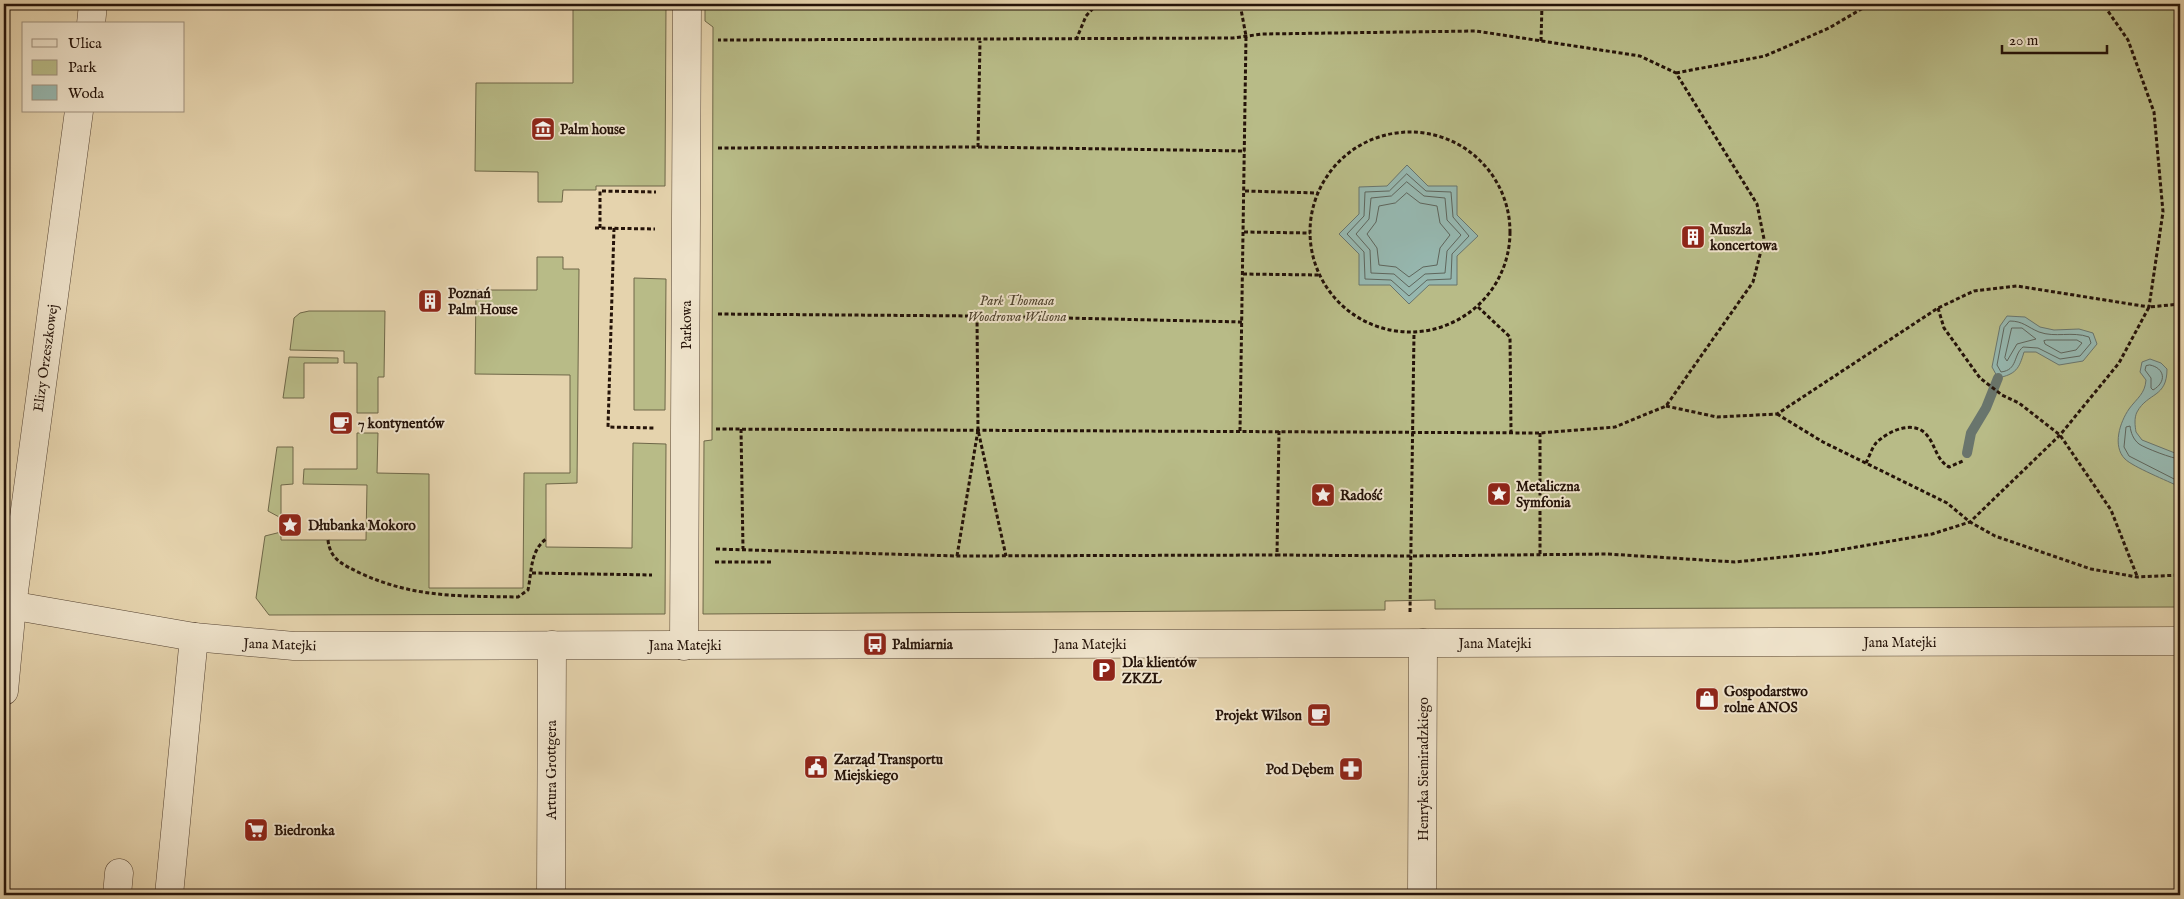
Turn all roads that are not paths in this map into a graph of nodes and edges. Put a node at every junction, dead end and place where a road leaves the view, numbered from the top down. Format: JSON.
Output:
{"nodes":[{"id":1,"x":94,"y":4,"type":"edge"},
{"id":2,"x":687,"y":4,"type":"edge"},
{"id":3,"x":91,"y":22,"type":"edge"},
{"id":4,"x":79,"y":112,"type":"edge"},
{"id":5,"x":8,"y":605,"type":"edge"},
{"id":6,"x":194,"y":637,"type":"junction"},
{"id":7,"x":2180,"y":642,"type":"edge"},
{"id":8,"x":1423,"y":643,"type":"junction"},
{"id":9,"x":552,"y":645,"type":"junction"},
{"id":10,"x":684,"y":646,"type":"junction"},
{"id":11,"x":4,"y":691,"type":"edge"},
{"id":12,"x":169,"y":895,"type":"edge"},
{"id":13,"x":551,"y":895,"type":"edge"},
{"id":14,"x":1422,"y":895,"type":"edge"}],
"edges":[{"from":1,"to":3,"type":"street"},
{"from":2,"to":10,"type":"street","name":"Parkowa"},
{"from":4,"to":5,"type":"street","name":"Elizy Orzeszkowej"},
{"from":5,"to":6,"type":"street","name":"Jana Matejki"},
{"from":5,"to":11,"type":"street","name":"Elizy Orzeszkowej"},
{"from":6,"to":9,"type":"street","name":"Jana Matejki"},
{"from":6,"to":12,"type":"street"},
{"from":7,"to":8,"type":"street","name":"Jana Matejki"},
{"from":8,"to":10,"type":"street","name":"Jana Matejki"},
{"from":8,"to":14,"type":"street","name":"Henryka Siemiradzkiego"},
{"from":9,"to":10,"type":"street","name":"Jana Matejki"},
{"from":9,"to":13,"type":"street","name":"Artura Grottgera"}]}
